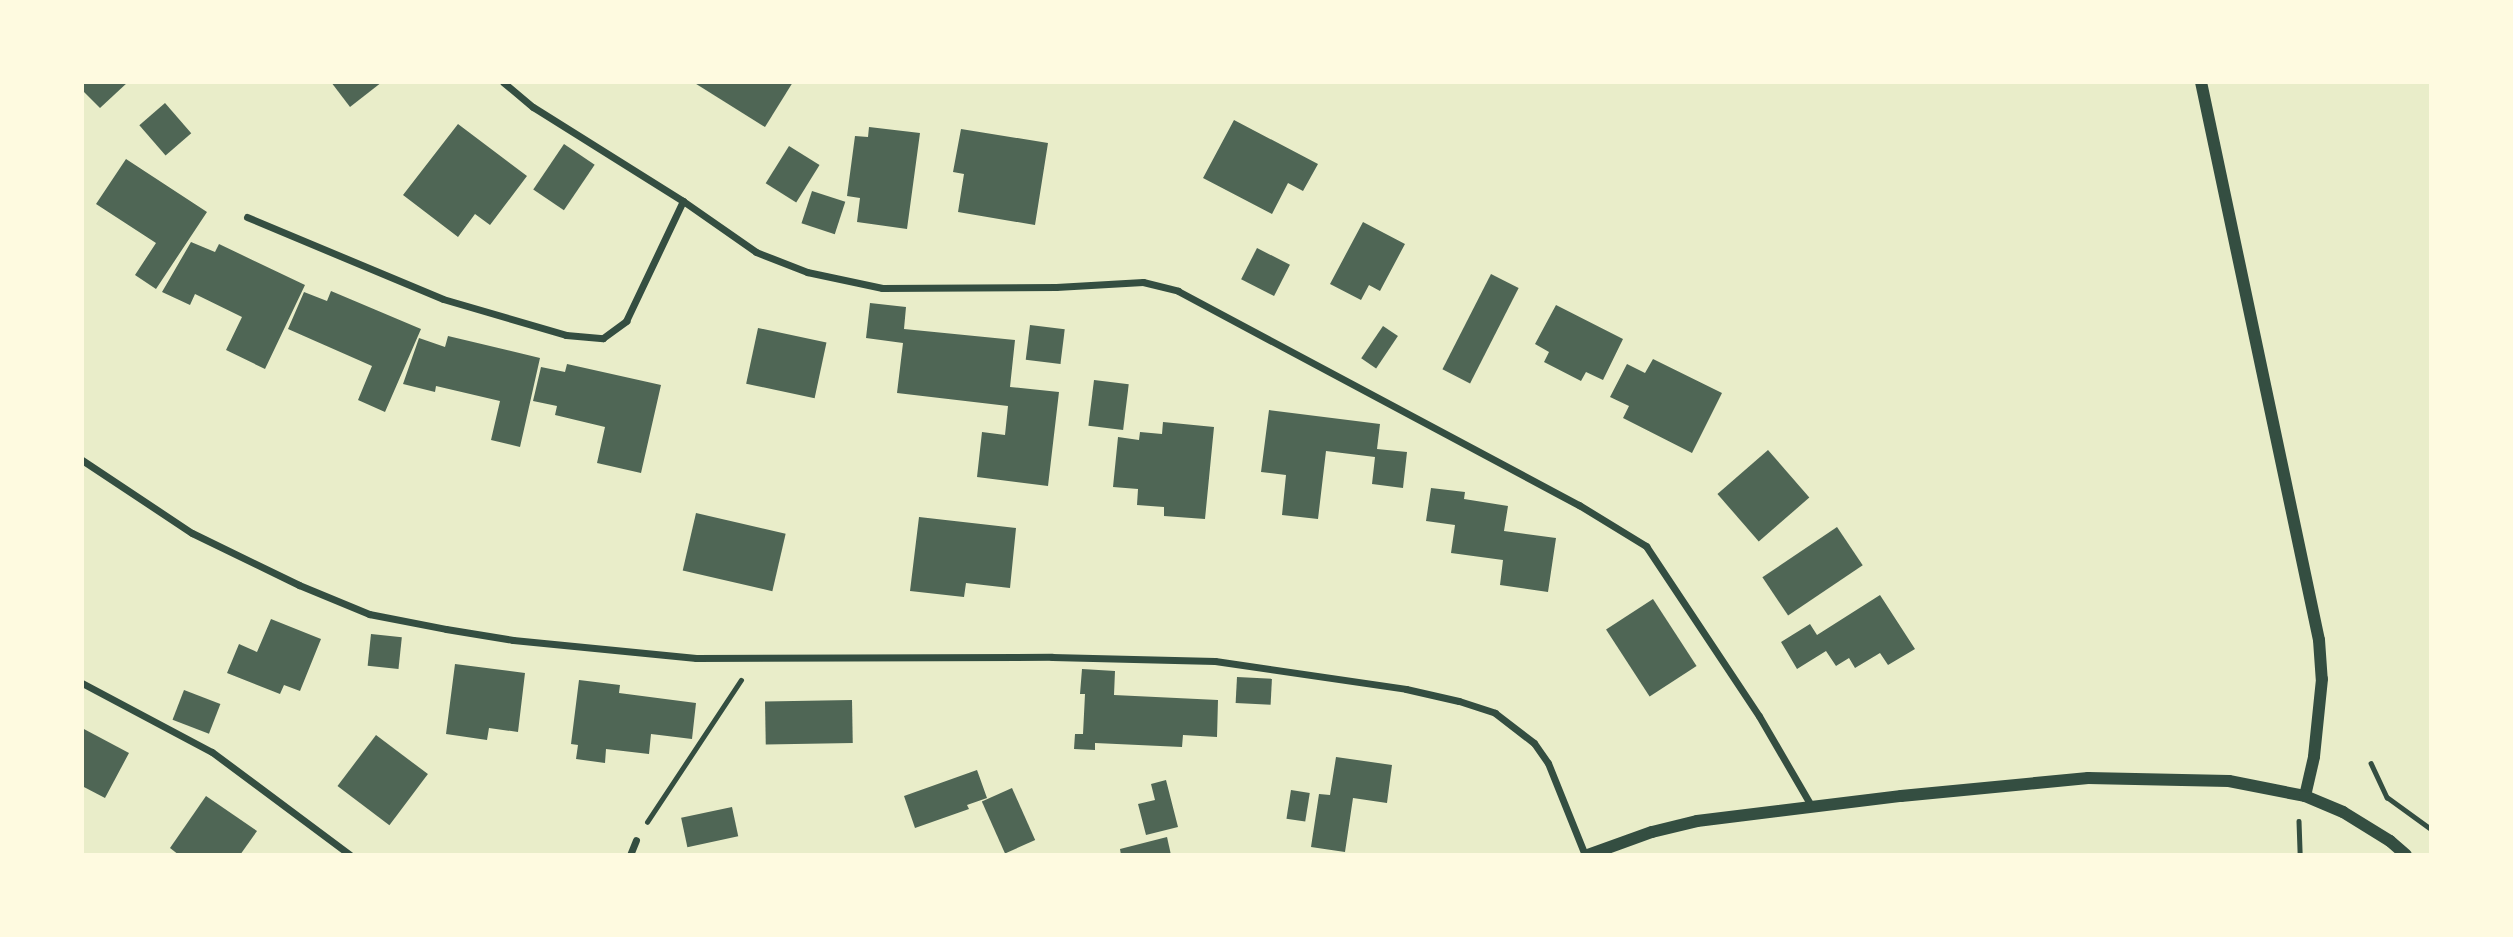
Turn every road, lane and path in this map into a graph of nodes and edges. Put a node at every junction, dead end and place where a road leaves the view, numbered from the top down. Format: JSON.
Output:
{"nodes":[{"id":1,"x":503,"y":82,"type":"edge"},
{"id":2,"x":2202,"y":82,"type":"edge"},
{"id":3,"x":683,"y":201,"type":"junction"},
{"id":4,"x":247,"y":217,"type":"dead end"},
{"id":5,"x":82,"y":460,"type":"edge"},
{"id":6,"x":757,"y":656,"type":"junction"},
{"id":7,"x":82,"y":684,"type":"edge"},
{"id":8,"x":2371,"y":763,"type":"dead end"},
{"id":9,"x":2305,"y":796,"type":"junction"},
{"id":10,"x":1812,"y":807,"type":"junction"},
{"id":11,"x":2431,"y":829,"type":"edge"},
{"id":12,"x":636,"y":840,"type":"joint"},
{"id":13,"x":351,"y":855,"type":"edge"},
{"id":14,"x":630,"y":855,"type":"edge"},
{"id":15,"x":1587,"y":855,"type":"edge"},
{"id":16,"x":2300,"y":855,"type":"edge"},
{"id":17,"x":2406,"y":855,"type":"edge"}],
"edges":[{"from":1,"to":3,"type":"street"},
{"from":2,"to":9,"type":"street"},
{"from":3,"to":4,"type":"street"},
{"from":3,"to":10,"type":"street"},
{"from":5,"to":6,"type":"street"},
{"from":6,"to":12,"type":"path"},
{"from":6,"to":15,"type":"street"},
{"from":7,"to":13,"type":"street"},
{"from":8,"to":11,"type":"path"},
{"from":9,"to":10,"type":"street"},
{"from":9,"to":16,"type":"path"},
{"from":9,"to":17,"type":"street"},
{"from":10,"to":15,"type":"street"},
{"from":12,"to":14,"type":"street"}]}
